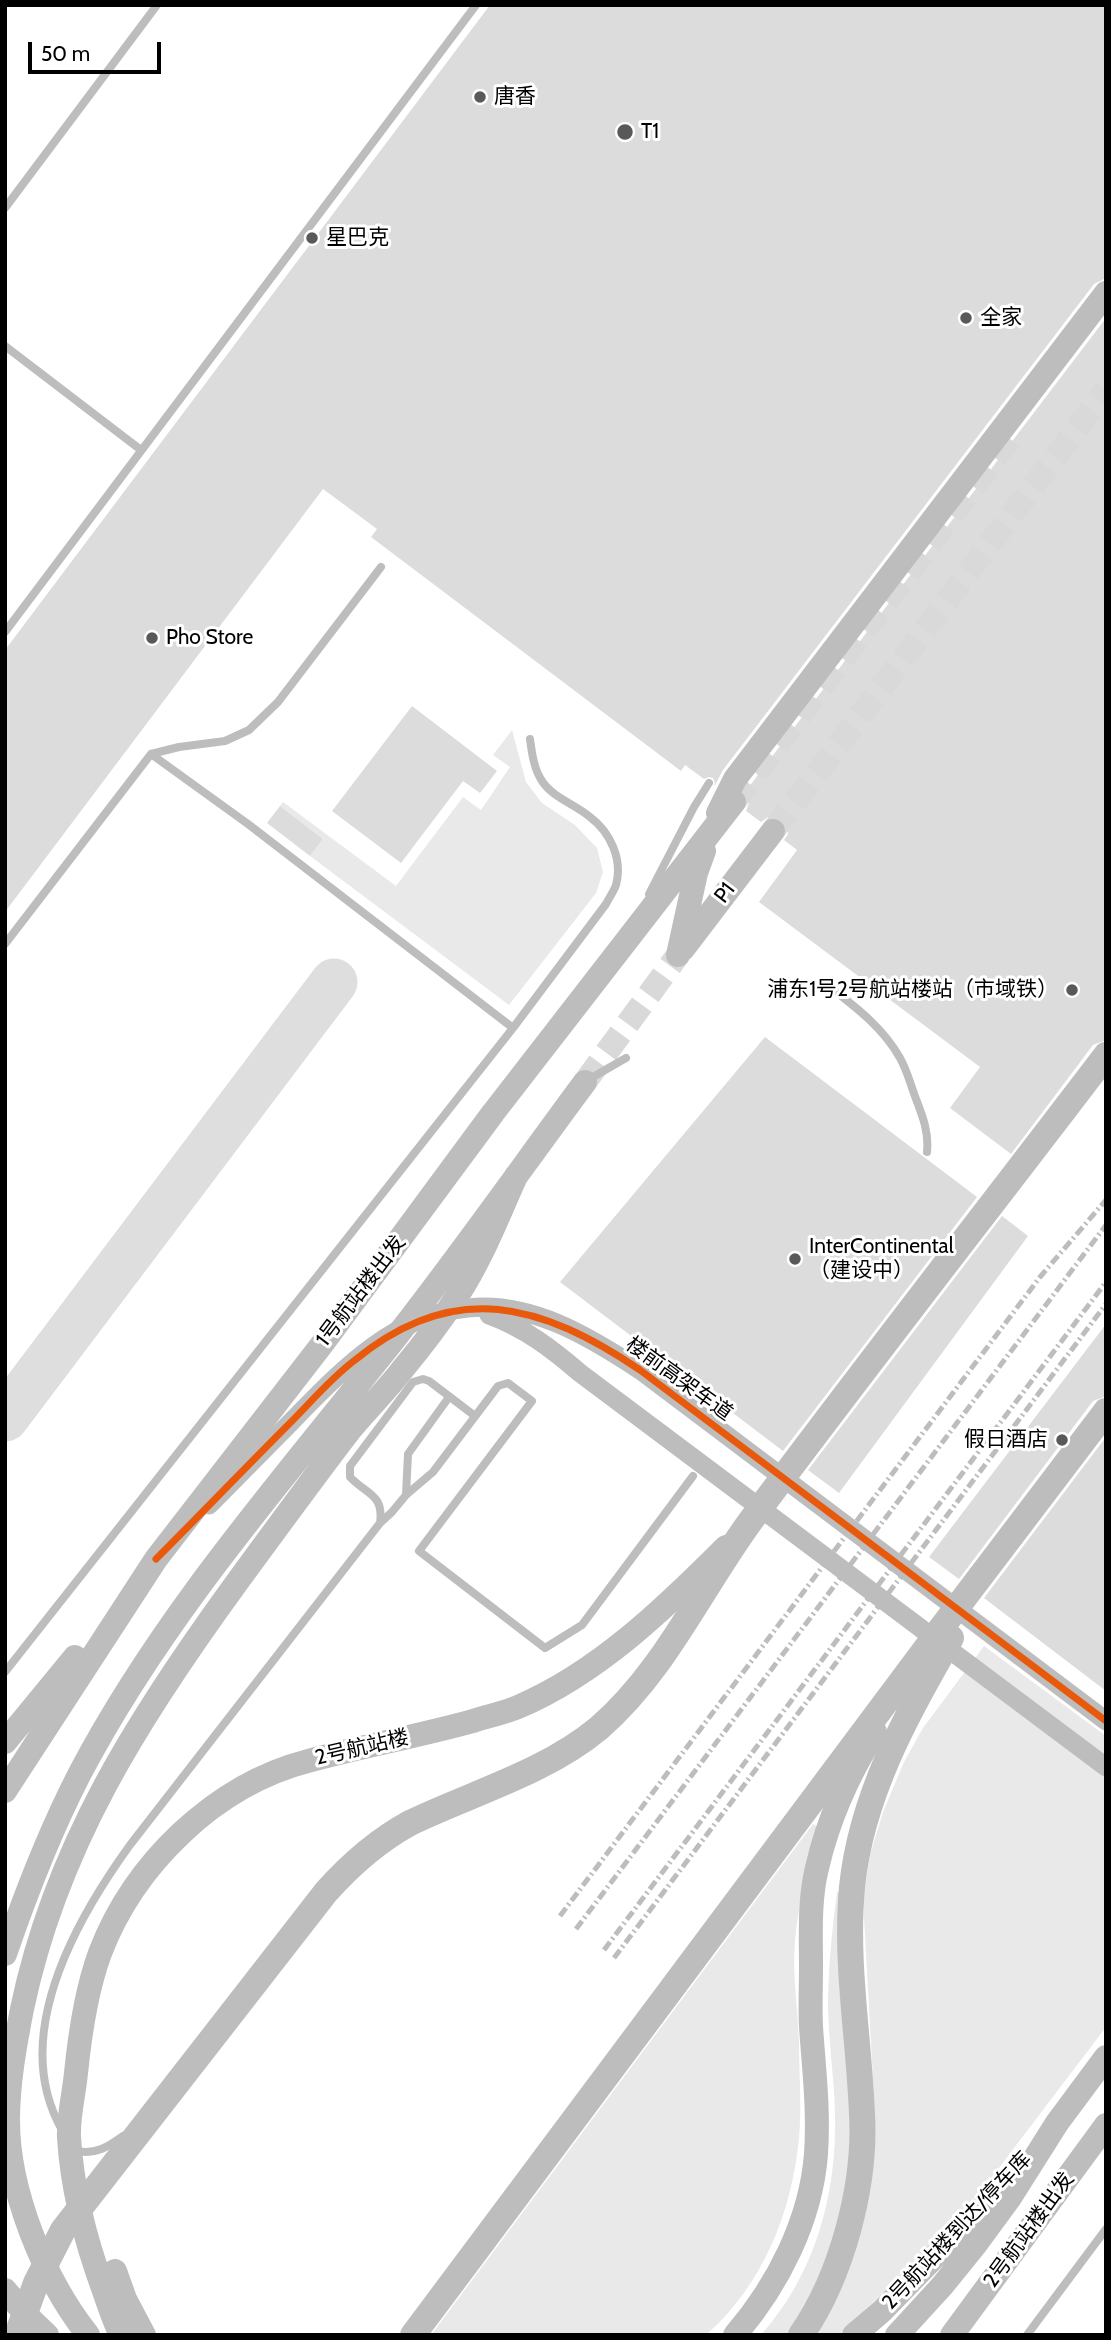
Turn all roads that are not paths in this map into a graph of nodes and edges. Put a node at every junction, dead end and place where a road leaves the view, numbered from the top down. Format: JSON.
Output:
{"nodes":[{"id":1,"x":157,"y":5,"type":"edge"},
{"id":2,"x":476,"y":5,"type":"edge"},
{"id":3,"x":5,"y":208,"type":"edge"},
{"id":4,"x":1106,"y":293,"type":"edge"},
{"id":5,"x":5,"y":346,"type":"edge"},
{"id":6,"x":141,"y":450,"type":"junction"},
{"id":7,"x":381,"y":567,"type":"dead end"},
{"id":8,"x":5,"y":632,"type":"edge"},
{"id":9,"x":530,"y":739,"type":"dead end"},
{"id":10,"x":151,"y":754,"type":"junction"},
{"id":11,"x":709,"y":783,"type":"dead end"},
{"id":12,"x":734,"y":802,"type":"tunnel mouth"},
{"id":13,"x":773,"y":831,"type":"tunnel mouth"},
{"id":14,"x":624,"y":943,"type":"junction"},
{"id":15,"x":5,"y":944,"type":"edge"},
{"id":16,"x":831,"y":988,"type":"dead end"},
{"id":17,"x":513,"y":1028,"type":"junction"},
{"id":18,"x":1106,"y":1055,"type":"edge"},
{"id":19,"x":626,"y":1058,"type":"dead end"},
{"id":20,"x":585,"y":1082,"type":"joint"},
{"id":21,"x":927,"y":1152,"type":"dead end"},
{"id":22,"x":516,"y":1176,"type":"junction"},
{"id":23,"x":468,"y":1308,"type":"junction"},
{"id":24,"x":397,"y":1336,"type":"junction"},
{"id":25,"x":449,"y":1397,"type":"junction"},
{"id":26,"x":1106,"y":1411,"type":"edge"},
{"id":27,"x":475,"y":1416,"type":"junction"},
{"id":28,"x":352,"y":1428,"type":"junction"},
{"id":29,"x":1106,"y":1430,"type":"edge"},
{"id":30,"x":693,"y":1476,"type":"dead end"},
{"id":31,"x":1053,"y":1481,"type":"junction"},
{"id":32,"x":406,"y":1495,"type":"junction"},
{"id":33,"x":751,"y":1521,"type":"junction"},
{"id":34,"x":380,"y":1523,"type":"junction"},
{"id":35,"x":1007,"y":1541,"type":"junction"},
{"id":36,"x":156,"y":1559,"type":"junction"},
{"id":37,"x":933,"y":1639,"type":"junction"},
{"id":38,"x":5,"y":1672,"type":"edge"},
{"id":39,"x":1106,"y":1721,"type":"edge"},
{"id":40,"x":5,"y":1742,"type":"edge"},
{"id":41,"x":1106,"y":1766,"type":"edge"},
{"id":42,"x":5,"y":1791,"type":"edge"},
{"id":43,"x":5,"y":1954,"type":"edge"},
{"id":44,"x":1106,"y":2057,"type":"edge"},
{"id":45,"x":77,"y":2062,"type":"junction"},
{"id":46,"x":156,"y":2111,"type":"junction"},
{"id":47,"x":1057,"y":2123,"type":"junction"},
{"id":48,"x":1106,"y":2126,"type":"edge"},
{"id":49,"x":78,"y":2151,"type":"junction"},
{"id":50,"x":76,"y":2214,"type":"junction"},
{"id":51,"x":1106,"y":2229,"type":"edge"},
{"id":52,"x":5,"y":2290,"type":"edge"},
{"id":53,"x":17,"y":2335,"type":"edge"},
{"id":54,"x":47,"y":2335,"type":"edge"},
{"id":55,"x":88,"y":2335,"type":"edge"},
{"id":56,"x":121,"y":2335,"type":"edge"},
{"id":57,"x":144,"y":2335,"type":"edge"},
{"id":58,"x":413,"y":2335,"type":"edge"},
{"id":59,"x":735,"y":2335,"type":"edge"},
{"id":60,"x":801,"y":2335,"type":"edge"},
{"id":61,"x":855,"y":2335,"type":"edge"},
{"id":62,"x":897,"y":2335,"type":"edge"},
{"id":63,"x":952,"y":2335,"type":"edge"},
{"id":64,"x":1027,"y":2335,"type":"edge"}],
"edges":[{"from":1,"to":3,"type":"lane"},
{"from":2,"to":6,"type":"lane"},
{"from":4,"to":13,"type":"main road","name":"P1"},
{"from":5,"to":6,"type":"lane"},
{"from":6,"to":8,"type":"lane"},
{"from":7,"to":10,"type":"lane"},
{"from":9,"to":17,"type":"lane"},
{"from":10,"to":15,"type":"lane"},
{"from":10,"to":17,"type":"lane"},
{"from":11,"to":14,"type":"lane"},
{"from":12,"to":14,"type":"main road","name":"1号航站楼出发"},
{"from":14,"to":36,"type":"main road","name":"1号航站楼出发"},
{"from":16,"to":21,"type":"lane"},
{"from":17,"to":38,"type":"lane"},
{"from":18,"to":33,"type":"highway"},
{"from":19,"to":20,"type":"lane"},
{"from":20,"to":22,"type":"main road"},
{"from":22,"to":24,"type":"main road"},
{"from":22,"to":28,"type":"main road"},
{"from":23,"to":36,"type":"street","name":"楼前高架车道"},
{"from":23,"to":39,"type":"street","name":"楼前高架车道"},
{"from":23,"to":41,"type":"street"},
{"from":24,"to":28,"type":"main road"},
{"from":24,"to":43,"type":"main road"},
{"from":25,"to":27,"type":"lane"},
{"from":25,"to":32,"type":"lane"},
{"from":25,"to":34,"type":"lane"},
{"from":26,"to":31,"type":"highway"},
{"from":27,"to":30,"type":"lane"},
{"from":27,"to":32,"type":"lane"},
{"from":28,"to":55,"type":"main road"},
{"from":29,"to":31,"type":"street"},
{"from":31,"to":35,"type":"highway"},
{"from":32,"to":34,"type":"lane"},
{"from":33,"to":45,"type":"main road","name":"2号航站楼"},
{"from":33,"to":46,"type":"highway"},
{"from":34,"to":49,"type":"lane"},
{"from":35,"to":37,"type":"highway"},
{"from":35,"to":60,"type":"highway"},
{"from":36,"to":40,"type":"main road"},
{"from":36,"to":42,"type":"main road","name":"1号航站楼出发"},
{"from":37,"to":58,"type":"highway"},
{"from":37,"to":59,"type":"main road"},
{"from":44,"to":47,"type":"main road","name":"2号航站楼到达/停车库"},
{"from":45,"to":56,"type":"main road"},
{"from":45,"to":57,"type":"main road"},
{"from":46,"to":49,"type":"lane"},
{"from":46,"to":50,"type":"highway"},
{"from":47,"to":61,"type":"main road","name":"2号航站楼到达/停车库"},
{"from":47,"to":62,"type":"main road","name":"2号航站楼到达/停车库"},
{"from":48,"to":63,"type":"main road","name":"2号航站楼出发"},
{"from":49,"to":50,"type":"lane"},
{"from":50,"to":53,"type":"highway"},
{"from":51,"to":64,"type":"lane"},
{"from":52,"to":54,"type":"main road"}]}
